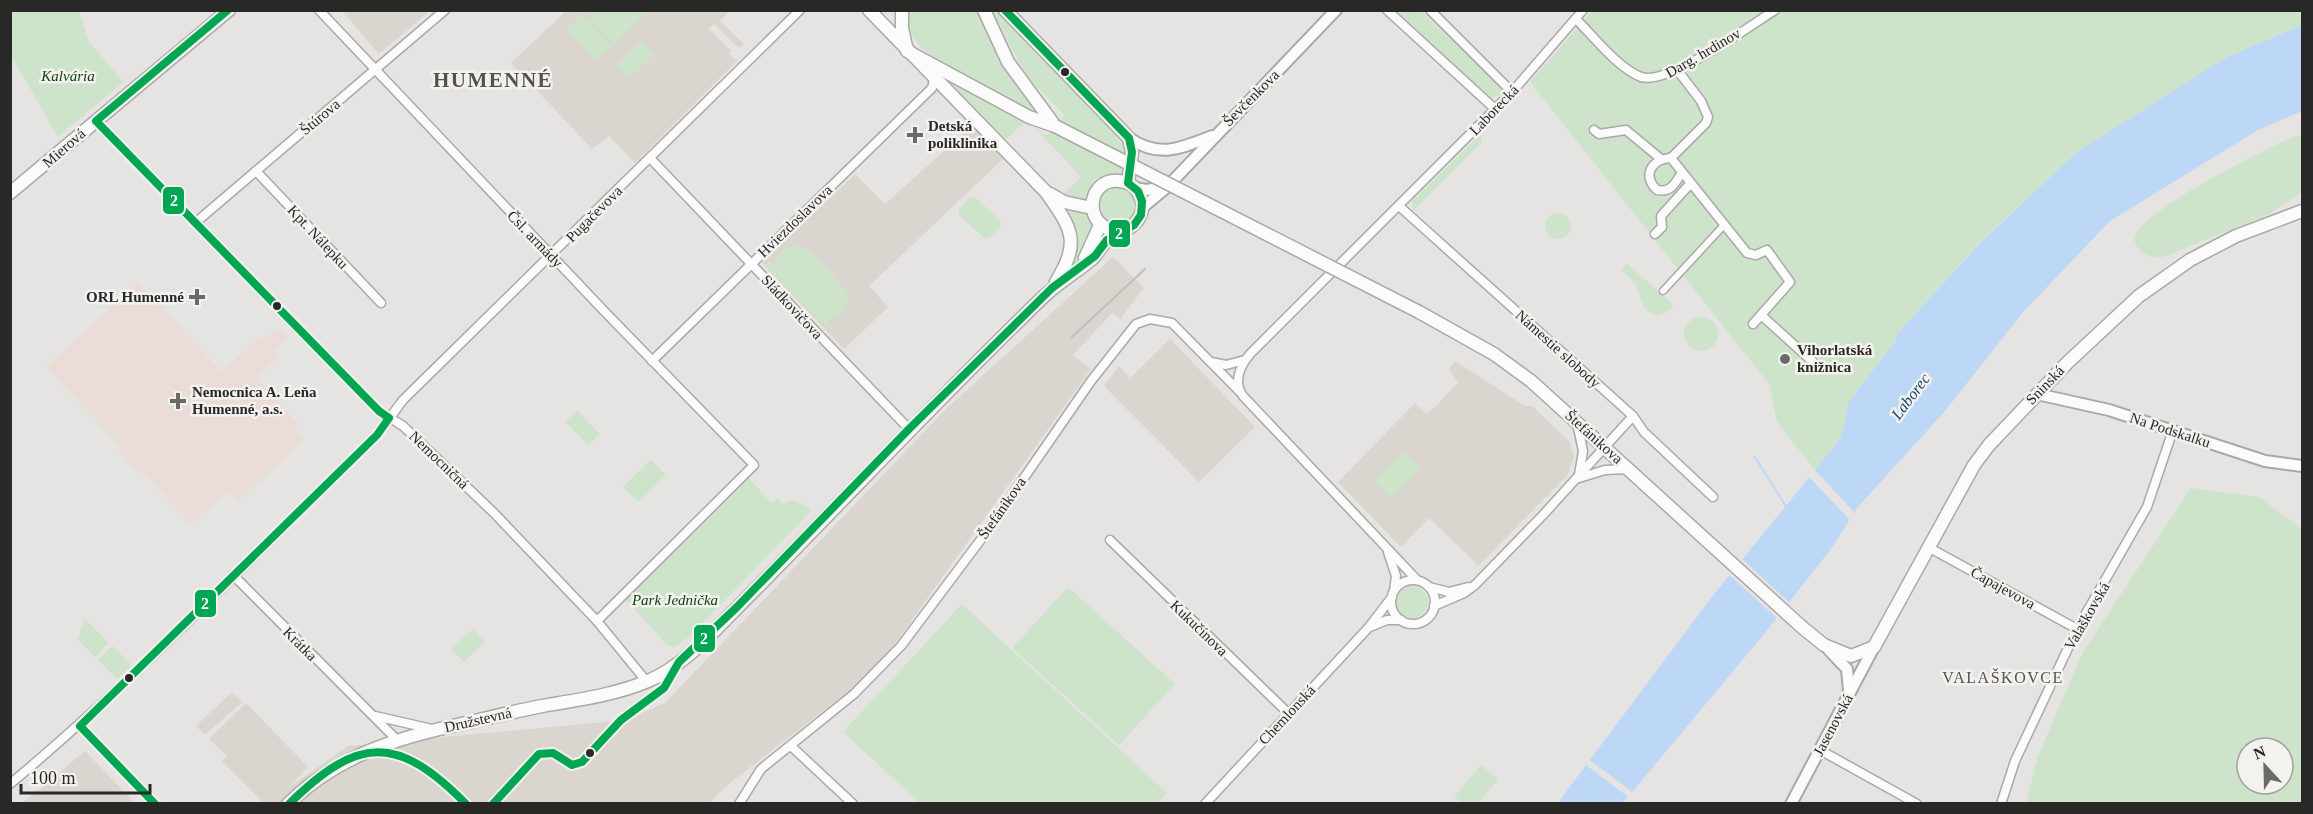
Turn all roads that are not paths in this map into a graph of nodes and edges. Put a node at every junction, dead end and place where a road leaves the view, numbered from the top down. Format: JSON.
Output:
{"nodes":[{"id":1,"x":229,"y":10,"type":"edge"},
{"id":2,"x":318,"y":10,"type":"edge"},
{"id":3,"x":445,"y":10,"type":"edge"},
{"id":4,"x":800,"y":10,"type":"edge"},
{"id":5,"x":869,"y":10,"type":"edge"},
{"id":6,"x":902,"y":10,"type":"edge"},
{"id":7,"x":984,"y":10,"type":"edge"},
{"id":8,"x":1005,"y":10,"type":"edge"},
{"id":9,"x":1336,"y":10,"type":"edge"},
{"id":10,"x":1387,"y":10,"type":"edge"},
{"id":11,"x":1430,"y":10,"type":"edge"},
{"id":12,"x":1583,"y":10,"type":"edge"},
{"id":13,"x":1775,"y":10,"type":"edge"},
{"id":14,"x":1576,"y":19,"type":"junction"},
{"id":15,"x":908,"y":51,"type":"junction"},
{"id":16,"x":374,"y":70,"type":"junction"},
{"id":17,"x":1678,"y":70,"type":"junction"},
{"id":18,"x":934,"y":79,"type":"junction"},
{"id":19,"x":1512,"y":92,"type":"junction"},
{"id":20,"x":1495,"y":109,"type":"junction"},
{"id":21,"x":96,"y":121,"type":"junction"},
{"id":22,"x":1055,"y":126,"type":"junction"},
{"id":23,"x":1594,"y":130,"type":"dead end"},
{"id":24,"x":1215,"y":135,"type":"junction"},
{"id":25,"x":1129,"y":138,"type":"junction"},
{"id":26,"x":650,"y":158,"type":"junction"},
{"id":27,"x":1666,"y":158,"type":"junction"},
{"id":28,"x":256,"y":171,"type":"junction"},
{"id":29,"x":1681,"y":174,"type":"junction"},
{"id":30,"x":1690,"y":184,"type":"junction"},
{"id":31,"x":1131,"y":186,"type":"junction"},
{"id":32,"x":1167,"y":187,"type":"junction"},
{"id":33,"x":1046,"y":192,"type":"junction"},
{"id":34,"x":10,"y":193,"type":"edge"},
{"id":35,"x":1399,"y":206,"type":"junction"},
{"id":36,"x":1092,"y":208,"type":"junction"},
{"id":37,"x":1142,"y":208,"type":"junction"},
{"id":38,"x":2302,"y":211,"type":"edge"},
{"id":39,"x":195,"y":223,"type":"junction"},
{"id":40,"x":1725,"y":224,"type":"junction"},
{"id":41,"x":1100,"y":225,"type":"junction"},
{"id":42,"x":1121,"y":231,"type":"junction"},
{"id":43,"x":1655,"y":234,"type":"dead end"},
{"id":44,"x":551,"y":255,"type":"junction"},
{"id":45,"x":752,"y":264,"type":"junction"},
{"id":46,"x":1078,"y":269,"type":"junction"},
{"id":47,"x":1052,"y":288,"type":"junction"},
{"id":48,"x":1664,"y":291,"type":"dead end"},
{"id":49,"x":381,"y":303,"type":"dead end"},
{"id":50,"x":1761,"y":315,"type":"junction"},
{"id":51,"x":1753,"y":324,"type":"dead end"},
{"id":52,"x":1246,"y":360,"type":"junction"},
{"id":53,"x":652,"y":361,"type":"junction"},
{"id":54,"x":1211,"y":362,"type":"junction"},
{"id":55,"x":1813,"y":362,"type":"dead end"},
{"id":56,"x":1240,"y":392,"type":"junction"},
{"id":57,"x":2037,"y":394,"type":"junction"},
{"id":58,"x":1633,"y":416,"type":"junction"},
{"id":59,"x":389,"y":418,"type":"junction"},
{"id":60,"x":1576,"y":420,"type":"junction"},
{"id":61,"x":909,"y":429,"type":"junction"},
{"id":62,"x":2173,"y":430,"type":"junction"},
{"id":63,"x":1606,"y":447,"type":"junction"},
{"id":64,"x":2302,"y":466,"type":"edge"},
{"id":65,"x":1629,"y":469,"type":"junction"},
{"id":66,"x":1578,"y":478,"type":"junction"},
{"id":67,"x":1713,"y":497,"type":"dead end"},
{"id":68,"x":1110,"y":540,"type":"dead end"},
{"id":69,"x":1385,"y":546,"type":"junction"},
{"id":70,"x":1928,"y":547,"type":"junction"},
{"id":71,"x":233,"y":575,"type":"junction"},
{"id":72,"x":1417,"y":580,"type":"junction"},
{"id":73,"x":1475,"y":585,"type":"junction"},
{"id":74,"x":1429,"y":587,"type":"junction"},
{"id":75,"x":1393,"y":594,"type":"junction"},
{"id":76,"x":1434,"y":606,"type":"junction"},
{"id":77,"x":1401,"y":620,"type":"junction"},
{"id":78,"x":597,"y":621,"type":"junction"},
{"id":79,"x":1370,"y":627,"type":"junction"},
{"id":80,"x":2077,"y":629,"type":"junction"},
{"id":81,"x":1824,"y":645,"type":"junction"},
{"id":82,"x":1874,"y":647,"type":"junction"},
{"id":83,"x":647,"y":682,"type":"junction"},
{"id":84,"x":1849,"y":694,"type":"junction"},
{"id":85,"x":368,"y":713,"type":"junction"},
{"id":86,"x":1289,"y":714,"type":"junction"},
{"id":87,"x":80,"y":726,"type":"junction"},
{"id":88,"x":436,"y":730,"type":"junction"},
{"id":89,"x":396,"y":739,"type":"junction"},
{"id":90,"x":791,"y":746,"type":"junction"},
{"id":91,"x":1820,"y":750,"type":"junction"},
{"id":92,"x":10,"y":784,"type":"edge"},
{"id":93,"x":155,"y":804,"type":"edge"},
{"id":94,"x":288,"y":804,"type":"edge"},
{"id":95,"x":739,"y":804,"type":"edge"},
{"id":96,"x":853,"y":804,"type":"edge"},
{"id":97,"x":1205,"y":804,"type":"edge"},
{"id":98,"x":1791,"y":804,"type":"edge"},
{"id":99,"x":1917,"y":804,"type":"edge"},
{"id":100,"x":2001,"y":804,"type":"edge"}],
"edges":[{"from":1,"to":21,"type":"main road","name":"Mierová"},
{"from":2,"to":16,"type":"street","name":"Čsl. armády"},
{"from":3,"to":16,"type":"street","name":"Štúrova"},
{"from":4,"to":26,"type":"street","name":"Pugačevova"},
{"from":5,"to":15,"type":"main road"},
{"from":6,"to":15,"type":"main road"},
{"from":7,"to":22,"type":"main road"},
{"from":8,"to":25,"type":"main road"},
{"from":9,"to":24,"type":"street","name":"Ševčenkova"},
{"from":10,"to":20,"type":"street"},
{"from":11,"to":19,"type":"street"},
{"from":12,"to":14,"type":"street","name":"Laborecká"},
{"from":13,"to":17,"type":"street","name":"Darg. hrdinov"},
{"from":14,"to":17,"type":"street","name":"Darg. hrdinov"},
{"from":14,"to":19,"type":"street","name":"Laborecká"},
{"from":15,"to":18,"type":"main road"},
{"from":15,"to":22,"type":"main road","name":"Štefánikova"},
{"from":16,"to":28,"type":"street","name":"Štúrova"},
{"from":16,"to":44,"type":"street","name":"Čsl. armády"},
{"from":17,"to":27,"type":"street"},
{"from":18,"to":33,"type":"main road"},
{"from":18,"to":45,"type":"street","name":"Hviezdoslavova"},
{"from":19,"to":20,"type":"street","name":"Laborecká"},
{"from":20,"to":35,"type":"street","name":"Laborecká"},
{"from":21,"to":34,"type":"main road","name":"Mierová"},
{"from":21,"to":39,"type":"street","name":"Nemocničná"},
{"from":22,"to":60,"type":"main road","name":"Štefánikova","bridge":true},
{"from":23,"to":27,"type":"street"},
{"from":24,"to":25,"type":"street"},
{"from":24,"to":32,"type":"street","name":"Ševčenkova"},
{"from":25,"to":31,"type":"main road"},
{"from":26,"to":44,"type":"street","name":"Pugačevova"},
{"from":26,"to":45,"type":"street","name":"Sládkovičova"},
{"from":27,"to":29,"type":"street"},
{"from":27,"to":29,"type":"street"},
{"from":28,"to":39,"type":"street","name":"Štúrova"},
{"from":28,"to":49,"type":"street","name":"Kpt. Nálepku"},
{"from":29,"to":30,"type":"street"},
{"from":30,"to":40,"type":"street"},
{"from":30,"to":43,"type":"street"},
{"from":31,"to":32,"type":"street"},
{"from":31,"to":36,"type":"main road"},
{"from":31,"to":37,"type":"main road"},
{"from":32,"to":37,"type":"street","name":"Ševčenkova"},
{"from":33,"to":36,"type":"main road"},
{"from":33,"to":47,"type":"main road"},
{"from":35,"to":52,"type":"street"},
{"from":35,"to":58,"type":"street","name":"Námestie slobody"},
{"from":36,"to":41,"type":"main road"},
{"from":37,"to":42,"type":"main road"},
{"from":38,"to":57,"type":"main road","name":"Sninská"},
{"from":39,"to":59,"type":"street","name":"Nemocničná"},
{"from":40,"to":48,"type":"street"},
{"from":40,"to":50,"type":"street"},
{"from":41,"to":42,"type":"main road"},
{"from":41,"to":46,"type":"main road"},
{"from":42,"to":46,"type":"main road"},
{"from":44,"to":53,"type":"street","name":"Čsl. armády"},
{"from":44,"to":59,"type":"street","name":"Pugačevova"},
{"from":45,"to":53,"type":"street","name":"Hviezdoslavova"},
{"from":45,"to":61,"type":"street","name":"Sládkovičova"},
{"from":46,"to":47,"type":"main road"},
{"from":47,"to":61,"type":"main road","name":"Družstevná"},
{"from":50,"to":51,"type":"street"},
{"from":50,"to":55,"type":"street"},
{"from":52,"to":54,"type":"street"},
{"from":52,"to":56,"type":"street"},
{"from":53,"to":78,"type":"street","name":"Čsl. armády"},
{"from":54,"to":56,"type":"street","name":"Štefánikova"},
{"from":54,"to":90,"type":"street","name":"Štefánikova"},
{"from":56,"to":69,"type":"street","name":"Štefánikova"},
{"from":57,"to":62,"type":"street","name":"Na Podskalku"},
{"from":57,"to":70,"type":"main road","name":"Sninská"},
{"from":58,"to":63,"type":"street"},
{"from":58,"to":67,"type":"street","name":"Námestie slobody"},
{"from":59,"to":71,"type":"street","name":"Pugačevova"},
{"from":59,"to":78,"type":"street","name":"Nemocničná"},
{"from":60,"to":63,"type":"main road","name":"Štefánikova"},
{"from":60,"to":66,"type":"street"},
{"from":61,"to":83,"type":"main road","name":"Družstevná"},
{"from":62,"to":64,"type":"street","name":"Na Podskalku"},
{"from":62,"to":80,"type":"street","name":"Valaškovská"},
{"from":63,"to":65,"type":"main road","name":"Štefánikova"},
{"from":63,"to":66,"type":"street"},
{"from":65,"to":66,"type":"street"},
{"from":65,"to":81,"type":"main road","name":"Štefánikova"},
{"from":66,"to":73,"type":"street"},
{"from":68,"to":86,"type":"street","name":"Kukučínova"},
{"from":69,"to":72,"type":"street","name":"Štefánikova"},
{"from":69,"to":75,"type":"street","name":"Štefánikova"},
{"from":70,"to":80,"type":"street","name":"Čapajevova"},
{"from":70,"to":82,"type":"main road","name":"Sninská"},
{"from":71,"to":85,"type":"street","name":"Krátka"},
{"from":71,"to":87,"type":"street","name":"Pugačevova"},
{"from":72,"to":74,"type":"street"},
{"from":72,"to":75,"type":"street"},
{"from":73,"to":74,"type":"street"},
{"from":73,"to":76,"type":"street"},
{"from":74,"to":76,"type":"street"},
{"from":75,"to":77,"type":"street"},
{"from":75,"to":79,"type":"street","name":"Chemlonská"},
{"from":76,"to":77,"type":"street"},
{"from":77,"to":79,"type":"street"},
{"from":78,"to":83,"type":"street","name":"Nemocničná"},
{"from":79,"to":86,"type":"street","name":"Chemlonská"},
{"from":80,"to":100,"type":"street","name":"Valaškovská"},
{"from":81,"to":82,"type":"main road","name":"Štefánikova"},
{"from":81,"to":84,"type":"street"},
{"from":82,"to":84,"type":"street","name":"Jasenovská"},
{"from":83,"to":88,"type":"main road","name":"Družstevná"},
{"from":84,"to":91,"type":"street","name":"Jasenovská"},
{"from":85,"to":88,"type":"street","name":"Krátka"},
{"from":85,"to":89,"type":"street","name":"Krátka"},
{"from":86,"to":97,"type":"street","name":"Chemlonská"},
{"from":87,"to":92,"type":"street","name":"Pugačevova"},
{"from":87,"to":93,"type":"street"},
{"from":88,"to":89,"type":"main road","name":"Družstevná"},
{"from":89,"to":94,"type":"main road","name":"Družstevná"},
{"from":90,"to":95,"type":"street","name":"Štefánikova"},
{"from":90,"to":96,"type":"street"},
{"from":91,"to":98,"type":"street","name":"Jasenovská"},
{"from":91,"to":99,"type":"street"}]}
